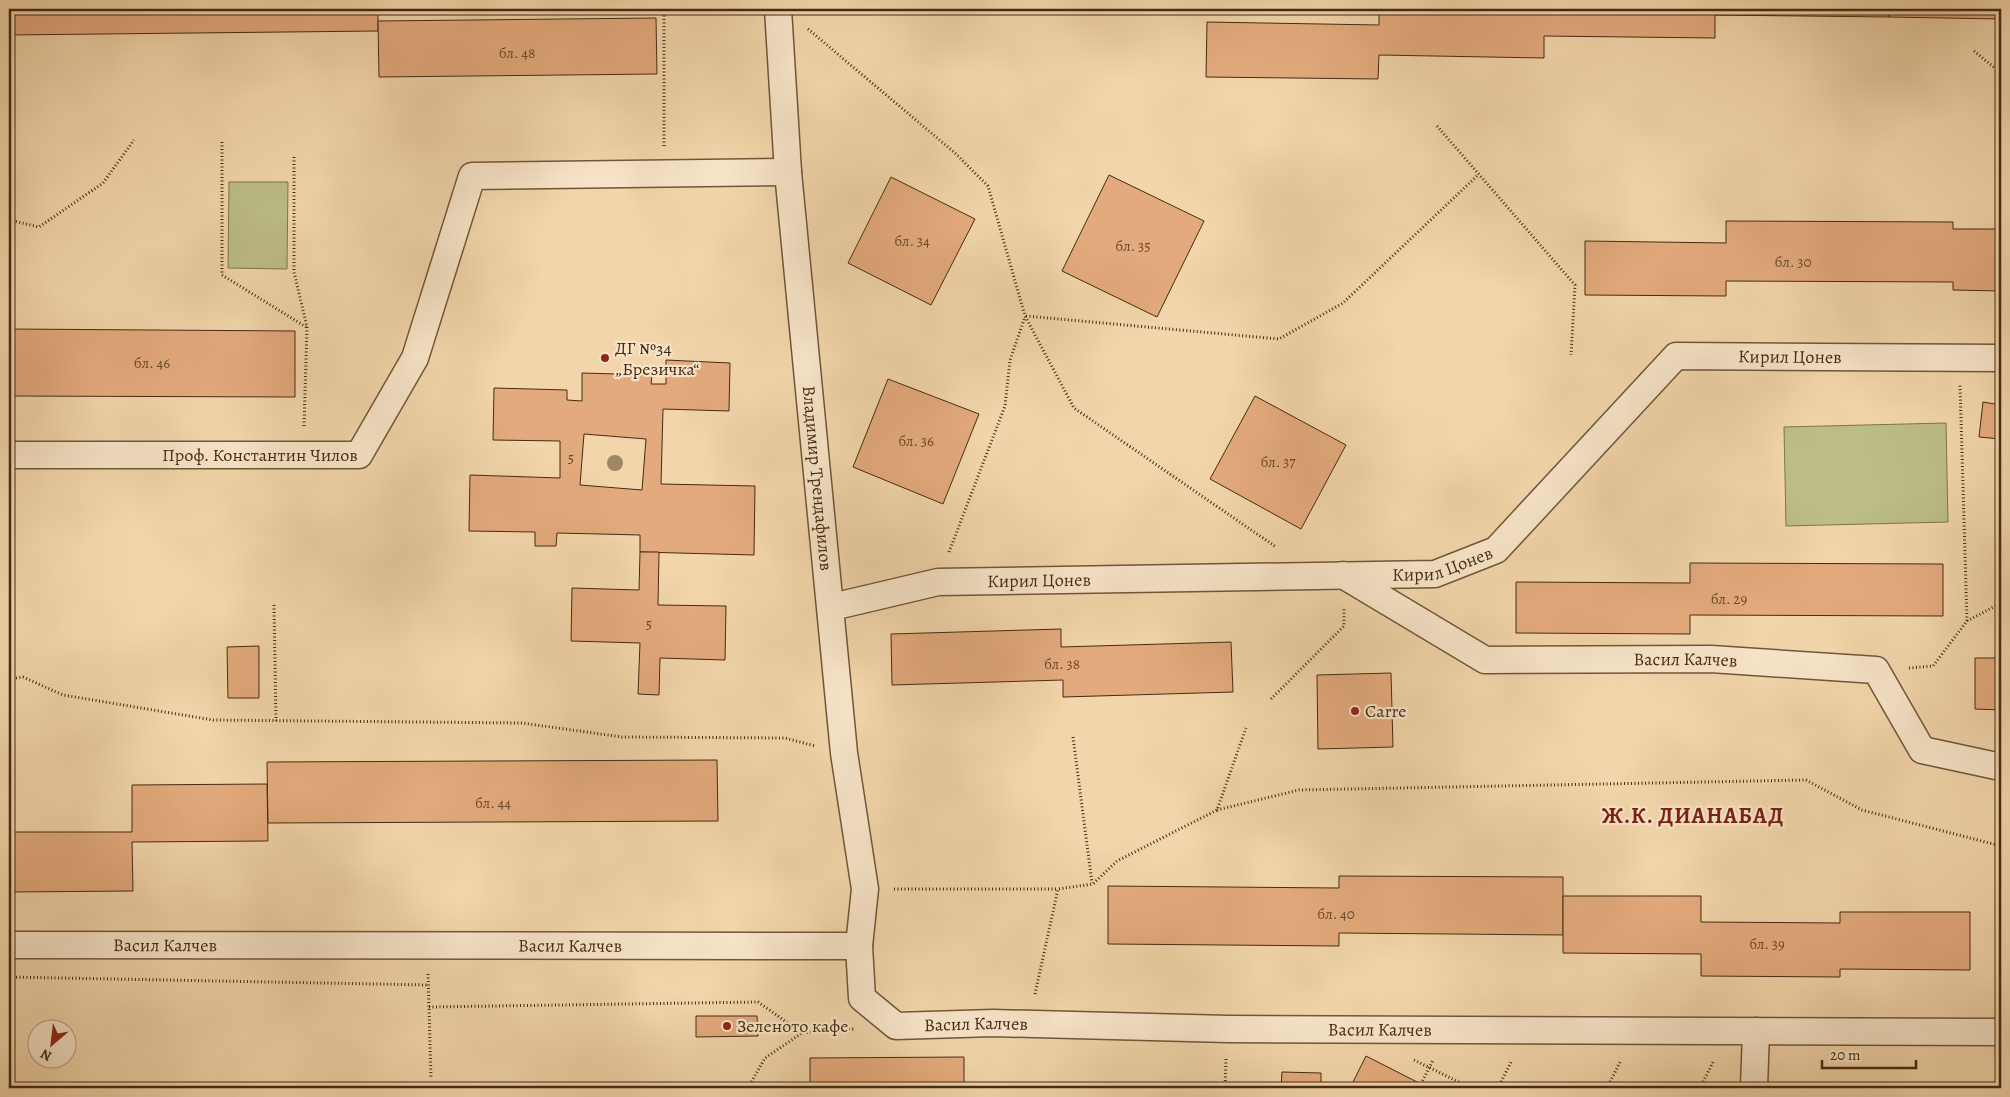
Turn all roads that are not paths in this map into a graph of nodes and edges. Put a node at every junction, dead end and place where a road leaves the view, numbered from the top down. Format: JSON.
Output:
{"nodes":[{"id":1,"x":778,"y":9,"type":"edge"},
{"id":2,"x":788,"y":172,"type":"junction"},
{"id":3,"x":2001,"y":358,"type":"edge"},
{"id":4,"x":9,"y":455,"type":"edge"},
{"id":5,"x":1344,"y":575,"type":"junction"},
{"id":6,"x":832,"y":607,"type":"junction"},
{"id":7,"x":2001,"y":767,"type":"edge"},
{"id":8,"x":9,"y":946,"type":"edge"},
{"id":9,"x":859,"y":946,"type":"junction"},
{"id":10,"x":1756,"y":1030,"type":"junction"},
{"id":11,"x":2001,"y":1032,"type":"edge"},
{"id":12,"x":1754,"y":1088,"type":"edge"}],
"edges":[{"from":1,"to":2,"type":"street","name":"Владимир Трендафилов"},
{"from":2,"to":4,"type":"street","name":"Проф. Константин Чилов"},
{"from":2,"to":6,"type":"street","name":"Владимир Трендафилов"},
{"from":3,"to":5,"type":"street","name":"Кирил Цонев"},
{"from":5,"to":6,"type":"street","name":"Кирил Цонев"},
{"from":5,"to":7,"type":"street","name":"Васил Калчев"},
{"from":6,"to":9,"type":"street","name":"Владимир Трендафилов"},
{"from":8,"to":9,"type":"street","name":"Васил Калчев"},
{"from":9,"to":10,"type":"street","name":"Васил Калчев"},
{"from":10,"to":11,"type":"street","name":"Васил Калчев"},
{"from":10,"to":12,"type":"street"}]}
